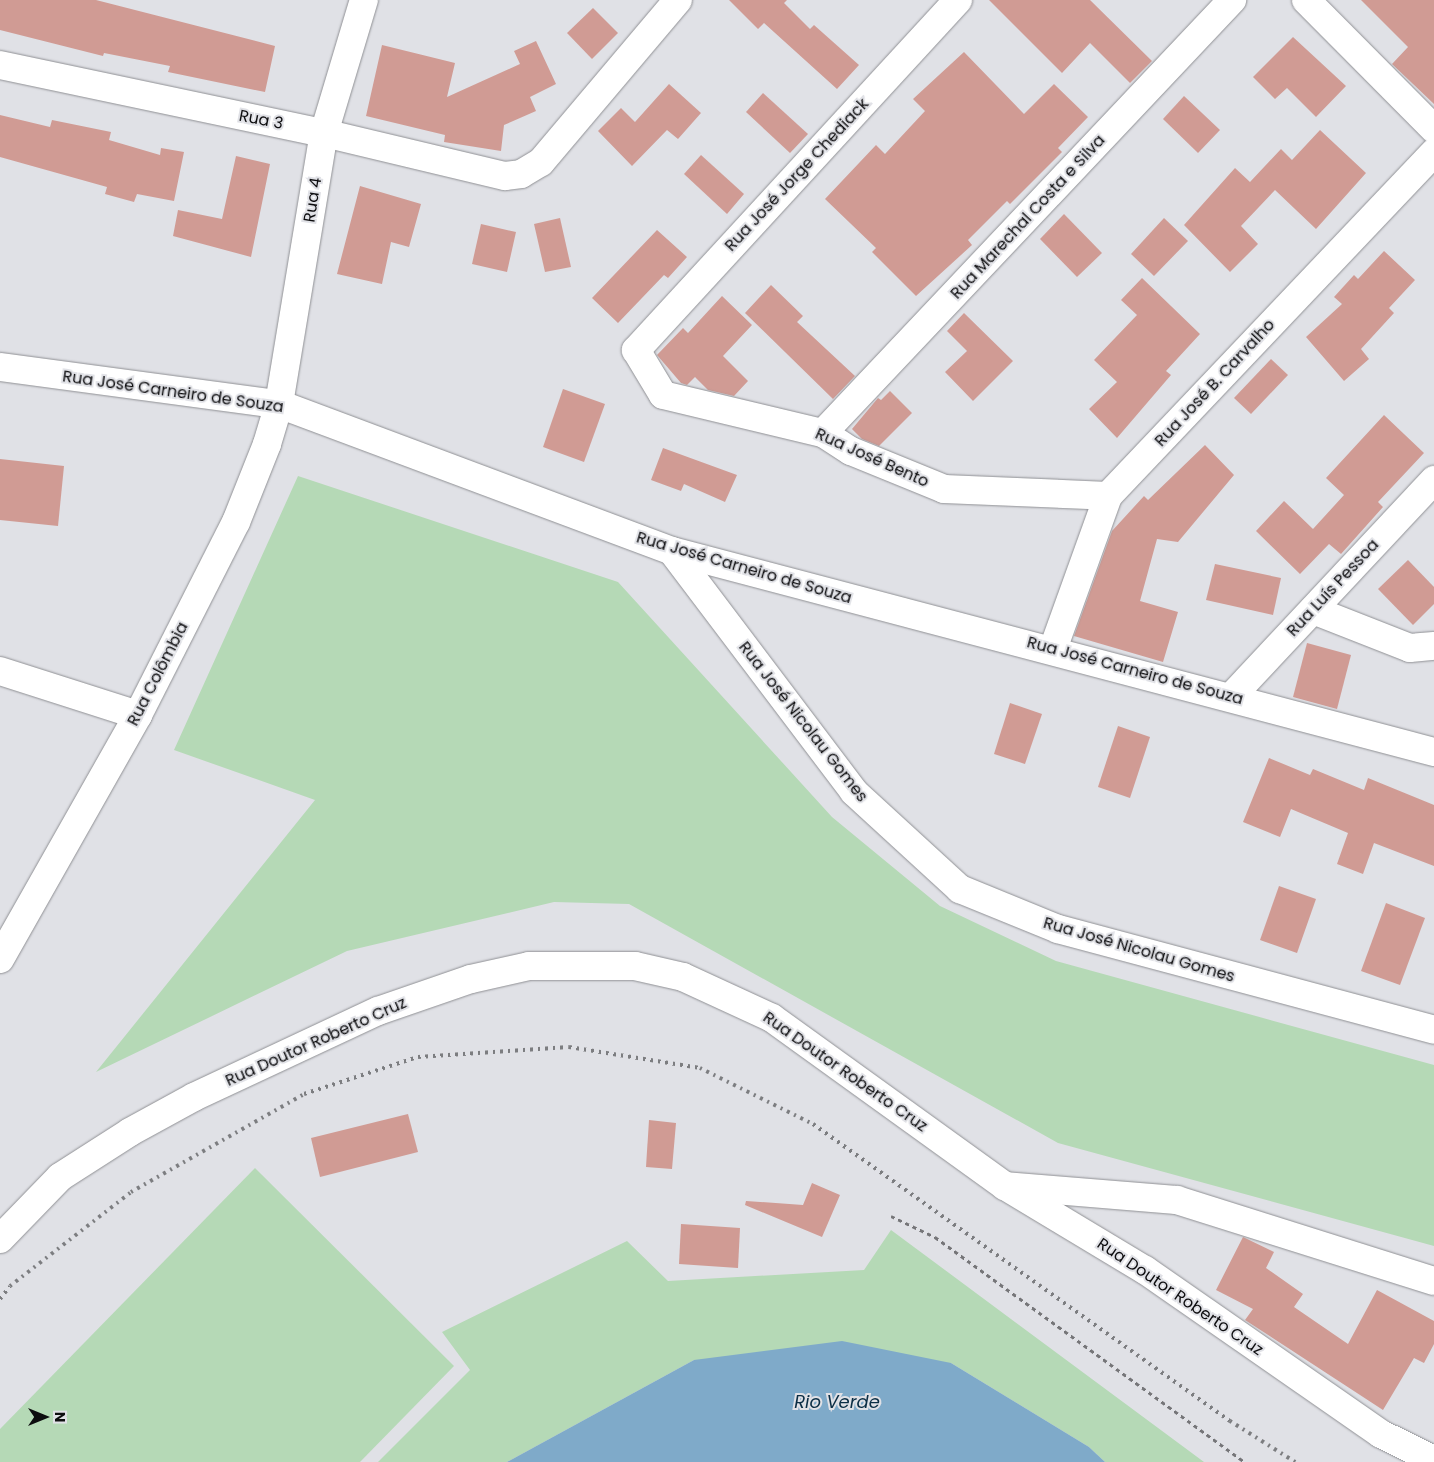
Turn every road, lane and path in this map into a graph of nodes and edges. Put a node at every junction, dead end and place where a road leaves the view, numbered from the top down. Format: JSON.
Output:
{"nodes":[{"id":1,"x":364,"y":0,"type":"edge"},
{"id":2,"x":678,"y":0,"type":"edge"},
{"id":3,"x":958,"y":0,"type":"edge"},
{"id":4,"x":1232,"y":0,"type":"edge"},
{"id":5,"x":1306,"y":0,"type":"edge"},
{"id":6,"x":0,"y":65,"type":"edge"},
{"id":7,"x":1434,"y":129,"type":"edge"},
{"id":8,"x":324,"y":133,"type":"junction"},
{"id":9,"x":1434,"y":152,"type":"edge"},
{"id":10,"x":636,"y":350,"type":"joint"},
{"id":11,"x":0,"y":367,"type":"edge"},
{"id":12,"x":279,"y":404,"type":"junction"},
{"id":13,"x":823,"y":433,"type":"junction"},
{"id":14,"x":1434,"y":480,"type":"edge"},
{"id":15,"x":1108,"y":496,"type":"junction"},
{"id":16,"x":672,"y":551,"type":"junction"},
{"id":17,"x":1313,"y":610,"type":"junction"},
{"id":18,"x":1434,"y":646,"type":"edge"},
{"id":19,"x":1053,"y":649,"type":"junction"},
{"id":20,"x":0,"y":671,"type":"edge"},
{"id":21,"x":1232,"y":696,"type":"junction"},
{"id":22,"x":138,"y":715,"type":"junction"},
{"id":23,"x":1434,"y":752,"type":"edge"},
{"id":24,"x":6,"y":932,"type":"edge"},
{"id":25,"x":0,"y":959,"type":"edge"},
{"id":26,"x":1434,"y":1030,"type":"edge"},
{"id":27,"x":1005,"y":1186,"type":"junction"},
{"id":28,"x":891,"y":1216,"type":"dead end"},
{"id":29,"x":0,"y":1239,"type":"edge"},
{"id":30,"x":1434,"y":1281,"type":"edge"},
{"id":31,"x":1434,"y":1460,"type":"edge"},
{"id":32,"x":1245,"y":1462,"type":"edge"}],
"edges":[{"from":1,"to":8,"type":"street","name":"Rua 4"},
{"from":2,"to":8,"type":"street","name":"Rua 3"},
{"from":3,"to":10,"type":"street","name":"Rua José Jorge Chediack"},
{"from":4,"to":13,"type":"street","name":"Rua Marechal Costa e Silva"},
{"from":5,"to":7,"type":"street"},
{"from":6,"to":8,"type":"street","name":"Rua 3"},
{"from":8,"to":12,"type":"street","name":"Rua 4"},
{"from":9,"to":15,"type":"street","name":"Rua José B. Carvalho"},
{"from":10,"to":13,"type":"street","name":"Rua José Bento"},
{"from":11,"to":12,"type":"street","name":"Rua José Carneiro de Souza"},
{"from":12,"to":16,"type":"street","name":"Rua José Carneiro de Souza"},
{"from":12,"to":22,"type":"street","name":"Rua Colômbia"},
{"from":13,"to":15,"type":"street","name":"Rua José Bento"},
{"from":14,"to":17,"type":"street","name":"Rua Luís Pessoa"},
{"from":15,"to":19,"type":"street","name":"Rua José B. Carvalho"},
{"from":16,"to":19,"type":"street","name":"Rua José Carneiro de Souza"},
{"from":16,"to":26,"type":"street","name":"Rua José Nicolau Gomes"},
{"from":17,"to":18,"type":"street"},
{"from":17,"to":21,"type":"street","name":"Rua Luís Pessoa"},
{"from":19,"to":21,"type":"street","name":"Rua José Carneiro de Souza"},
{"from":20,"to":22,"type":"street"},
{"from":21,"to":23,"type":"street","name":"Rua José Carneiro de Souza"},
{"from":22,"to":24,"type":"street","name":"Rua Colômbia"},
{"from":24,"to":25,"type":"street","name":"Rua Colômbia"},
{"from":27,"to":29,"type":"street","name":"Rua Doutor Roberto Cruz"},
{"from":27,"to":30,"type":"street"},
{"from":27,"to":31,"type":"street","name":"Rua Doutor Roberto Cruz"},
{"from":28,"to":32,"type":"path"}]}
